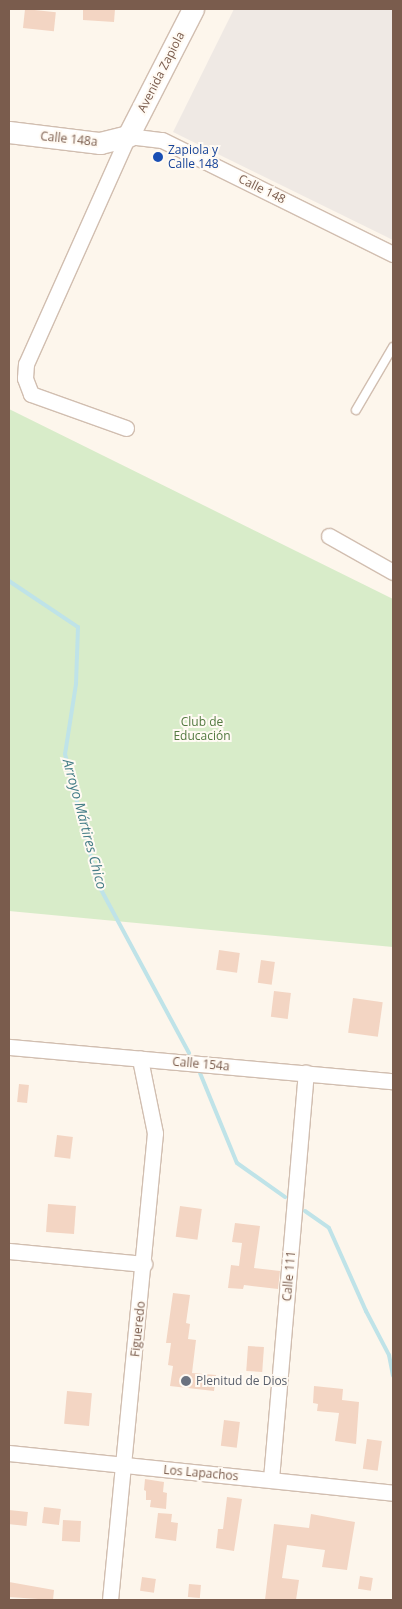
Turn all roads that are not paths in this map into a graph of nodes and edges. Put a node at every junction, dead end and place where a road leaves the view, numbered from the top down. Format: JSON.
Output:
{"nodes":[{"id":1,"x":193,"y":9,"type":"edge"},
{"id":2,"x":9,"y":132,"type":"edge"},
{"id":3,"x":128,"y":136,"type":"junction"},
{"id":4,"x":393,"y":254,"type":"edge"},
{"id":5,"x":393,"y":347,"type":"edge"},
{"id":6,"x":356,"y":410,"type":"dead end"},
{"id":7,"x":126,"y":428,"type":"dead end"},
{"id":8,"x":329,"y":536,"type":"dead end"},
{"id":9,"x":393,"y":572,"type":"edge"},
{"id":10,"x":9,"y":1047,"type":"edge"},
{"id":11,"x":140,"y":1059,"type":"junction"},
{"id":12,"x":306,"y":1074,"type":"junction"},
{"id":13,"x":393,"y":1081,"type":"edge"},
{"id":14,"x":9,"y":1251,"type":"edge"},
{"id":15,"x":144,"y":1264,"type":"junction"},
{"id":16,"x":9,"y":1453,"type":"edge"},
{"id":17,"x":124,"y":1466,"type":"junction"},
{"id":18,"x":271,"y":1479,"type":"junction"},
{"id":19,"x":393,"y":1493,"type":"edge"},
{"id":20,"x":110,"y":1600,"type":"edge"}],
"edges":[{"from":1,"to":3,"type":"street","name":"Avenida Zapiola"},
{"from":2,"to":3,"type":"street","name":"Calle 148a"},
{"from":3,"to":4,"type":"street","name":"Calle 148"},
{"from":3,"to":7,"type":"street"},
{"from":5,"to":6,"type":"lane"},
{"from":8,"to":9,"type":"street"},
{"from":10,"to":11,"type":"street","name":"Calle 154a"},
{"from":11,"to":12,"type":"street","name":"Calle 154a"},
{"from":11,"to":15,"type":"street","name":"Figueredo"},
{"from":12,"to":13,"type":"street","name":"Calle 154a"},
{"from":12,"to":18,"type":"street","name":"Calle 111"},
{"from":14,"to":15,"type":"street"},
{"from":15,"to":17,"type":"street","name":"Figueredo"},
{"from":16,"to":17,"type":"street","name":"Los Lapachos"},
{"from":17,"to":18,"type":"street","name":"Los Lapachos"},
{"from":17,"to":20,"type":"street","name":"Figueredo"},
{"from":18,"to":19,"type":"street","name":"Los Lapachos"}]}
